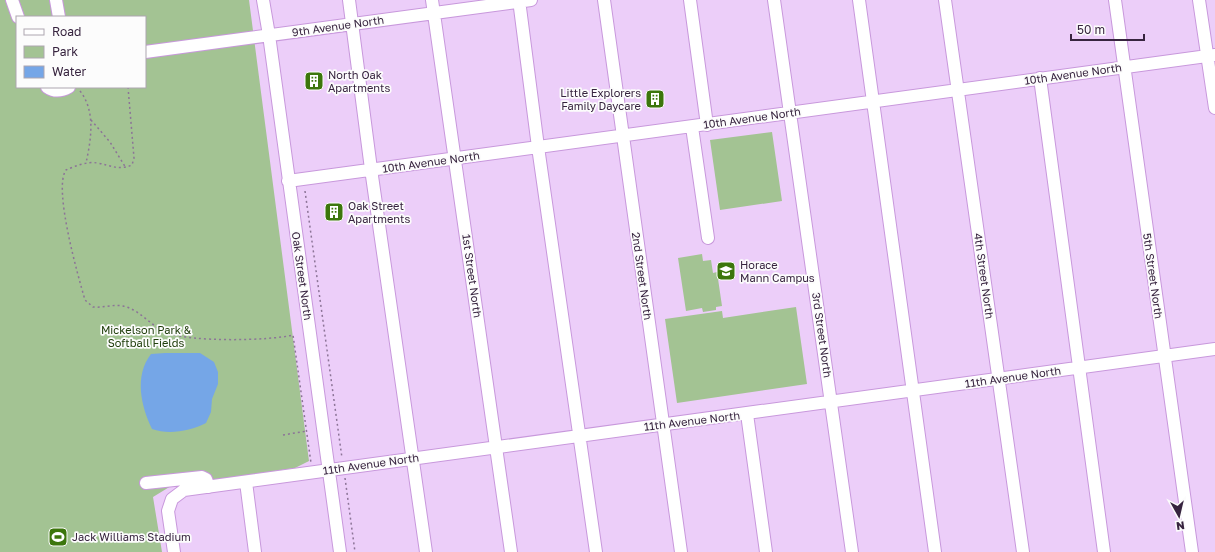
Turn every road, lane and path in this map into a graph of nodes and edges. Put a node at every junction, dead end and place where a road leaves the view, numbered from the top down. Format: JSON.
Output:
{"nodes":[{"id":1,"x":12,"y":0,"type":"edge"},
{"id":2,"x":56,"y":0,"type":"edge"},
{"id":3,"x":263,"y":0,"type":"edge"},
{"id":4,"x":349,"y":0,"type":"edge"},
{"id":5,"x":432,"y":0,"type":"edge"},
{"id":6,"x":604,"y":0,"type":"edge"},
{"id":7,"x":690,"y":0,"type":"edge"},
{"id":8,"x":774,"y":0,"type":"edge"},
{"id":9,"x":860,"y":0,"type":"edge"},
{"id":10,"x":945,"y":0,"type":"edge"},
{"id":11,"x":1115,"y":0,"type":"edge"},
{"id":12,"x":1199,"y":0,"type":"edge"},
{"id":13,"x":523,"y":1,"type":"edge"},
{"id":14,"x":434,"y":13,"type":"junction"},
{"id":15,"x":18,"y":16,"type":"edge"},
{"id":16,"x":59,"y":16,"type":"edge"},
{"id":17,"x":353,"y":24,"type":"junction"},
{"id":18,"x":269,"y":35,"type":"junction"},
{"id":19,"x":146,"y":52,"type":"edge"},
{"id":20,"x":1211,"y":55,"type":"edge"},
{"id":21,"x":1124,"y":67,"type":"junction"},
{"id":22,"x":1040,"y":78,"type":"junction"},
{"id":23,"x":50,"y":88,"type":"edge"},
{"id":24,"x":128,"y":88,"type":"edge"},
{"id":25,"x":74,"y":89,"type":"edge"},
{"id":26,"x":958,"y":89,"type":"junction"},
{"id":27,"x":872,"y":102,"type":"junction"},
{"id":28,"x":1215,"y":108,"type":"edge"},
{"id":29,"x":790,"y":113,"type":"junction"},
{"id":30,"x":91,"y":120,"type":"junction"},
{"id":31,"x":707,"y":125,"type":"junction"},
{"id":32,"x":692,"y":127,"type":"junction"},
{"id":33,"x":623,"y":135,"type":"junction"},
{"id":34,"x":538,"y":147,"type":"junction"},
{"id":35,"x":455,"y":158,"type":"junction"},
{"id":36,"x":86,"y":163,"type":"junction"},
{"id":37,"x":126,"y":168,"type":"junction"},
{"id":38,"x":371,"y":169,"type":"junction"},
{"id":39,"x":288,"y":181,"type":"junction"},
{"id":40,"x":305,"y":191,"type":"dead end"},
{"id":41,"x":708,"y":238,"type":"dead end"},
{"id":42,"x":1215,"y":349,"type":"edge"},
{"id":43,"x":1164,"y":356,"type":"junction"},
{"id":44,"x":1079,"y":368,"type":"junction"},
{"id":45,"x":999,"y":378,"type":"junction"},
{"id":46,"x":913,"y":390,"type":"junction"},
{"id":47,"x":831,"y":402,"type":"junction"},
{"id":48,"x":747,"y":414,"type":"junction"},
{"id":49,"x":663,"y":425,"type":"junction"},
{"id":50,"x":307,"y":431,"type":"junction"},
{"id":51,"x":283,"y":435,"type":"dead end"},
{"id":52,"x":580,"y":436,"type":"junction"},
{"id":53,"x":496,"y":446,"type":"junction"},
{"id":54,"x":412,"y":458,"type":"junction"},
{"id":55,"x":344,"y":468,"type":"junction"},
{"id":56,"x":329,"y":470,"type":"junction"},
{"id":57,"x":313,"y":472,"type":"junction"},
{"id":58,"x":246,"y":482,"type":"junction"},
{"id":59,"x":146,"y":484,"type":"dead end"},
{"id":60,"x":209,"y":487,"type":"junction"},
{"id":61,"x":174,"y":552,"type":"edge"},
{"id":62,"x":255,"y":552,"type":"edge"},
{"id":63,"x":340,"y":552,"type":"edge"},
{"id":64,"x":355,"y":552,"type":"edge"},
{"id":65,"x":426,"y":552,"type":"edge"},
{"id":66,"x":511,"y":552,"type":"edge"},
{"id":67,"x":596,"y":552,"type":"edge"},
{"id":68,"x":681,"y":552,"type":"edge"},
{"id":69,"x":766,"y":552,"type":"edge"},
{"id":70,"x":852,"y":552,"type":"edge"},
{"id":71,"x":936,"y":552,"type":"edge"},
{"id":72,"x":1023,"y":552,"type":"edge"},
{"id":73,"x":1104,"y":552,"type":"edge"},
{"id":74,"x":1192,"y":552,"type":"edge"}],
"edges":[{"from":1,"to":15,"type":"street"},
{"from":2,"to":16,"type":"street"},
{"from":3,"to":18,"type":"street","name":"Oak Street North"},
{"from":4,"to":17,"type":"street"},
{"from":5,"to":14,"type":"street","name":"1st Street North"},
{"from":6,"to":33,"type":"street","name":"2nd Street North"},
{"from":7,"to":31,"type":"street"},
{"from":8,"to":29,"type":"street","name":"3rd Street North"},
{"from":9,"to":27,"type":"street"},
{"from":10,"to":26,"type":"street","name":"4th Street North"},
{"from":11,"to":21,"type":"street","name":"5th Street North"},
{"from":12,"to":20,"type":"street"},
{"from":13,"to":14,"type":"street","name":"9th Avenue North"},
{"from":13,"to":34,"type":"street"},
{"from":14,"to":17,"type":"street","name":"9th Avenue North"},
{"from":14,"to":35,"type":"street","name":"1st Street North"},
{"from":17,"to":18,"type":"street","name":"9th Avenue North"},
{"from":17,"to":38,"type":"street"},
{"from":18,"to":19,"type":"street","name":"9th Avenue North"},
{"from":18,"to":39,"type":"street","name":"Oak Street North"},
{"from":20,"to":21,"type":"street","name":"10th Avenue North"},
{"from":20,"to":28,"type":"street"},
{"from":21,"to":22,"type":"street","name":"10th Avenue North"},
{"from":21,"to":43,"type":"street","name":"5th Street North"},
{"from":22,"to":26,"type":"street","name":"10th Avenue North"},
{"from":22,"to":44,"type":"street"},
{"from":23,"to":25,"type":"street"},
{"from":24,"to":37,"type":"path"},
{"from":25,"to":30,"type":"path"},
{"from":26,"to":27,"type":"street","name":"10th Avenue North"},
{"from":26,"to":45,"type":"street","name":"4th Street North"},
{"from":27,"to":29,"type":"street","name":"10th Avenue North"},
{"from":27,"to":46,"type":"street"},
{"from":29,"to":31,"type":"street","name":"10th Avenue North"},
{"from":29,"to":47,"type":"street","name":"3rd Street North"},
{"from":30,"to":36,"type":"path"},
{"from":30,"to":37,"type":"path"},
{"from":31,"to":32,"type":"street","name":"10th Avenue North"},
{"from":32,"to":33,"type":"street","name":"10th Avenue North"},
{"from":32,"to":41,"type":"street"},
{"from":33,"to":34,"type":"street","name":"10th Avenue North"},
{"from":33,"to":49,"type":"street","name":"2nd Street North"},
{"from":34,"to":35,"type":"street","name":"10th Avenue North"},
{"from":34,"to":52,"type":"street"},
{"from":35,"to":38,"type":"street","name":"10th Avenue North"},
{"from":35,"to":53,"type":"street","name":"1st Street North"},
{"from":36,"to":37,"type":"path"},
{"from":36,"to":50,"type":"path"},
{"from":38,"to":39,"type":"street","name":"10th Avenue North"},
{"from":38,"to":54,"type":"street"},
{"from":39,"to":56,"type":"street","name":"Oak Street North"},
{"from":40,"to":55,"type":"path"},
{"from":42,"to":43,"type":"street","name":"11th Avenue North"},
{"from":43,"to":44,"type":"street","name":"11th Avenue North"},
{"from":43,"to":74,"type":"street","name":"5th Street North"},
{"from":44,"to":45,"type":"street","name":"11th Avenue North"},
{"from":44,"to":73,"type":"street"},
{"from":45,"to":46,"type":"street","name":"11th Avenue North"},
{"from":45,"to":72,"type":"street","name":"4th Street North"},
{"from":46,"to":47,"type":"street","name":"11th Avenue North"},
{"from":46,"to":71,"type":"street"},
{"from":47,"to":48,"type":"street","name":"11th Avenue North"},
{"from":47,"to":70,"type":"street","name":"3rd Street North"},
{"from":48,"to":49,"type":"street","name":"11th Avenue North"},
{"from":48,"to":69,"type":"street"},
{"from":49,"to":52,"type":"street","name":"11th Avenue North"},
{"from":49,"to":68,"type":"street","name":"2nd Street North"},
{"from":50,"to":51,"type":"path"},
{"from":50,"to":57,"type":"path"},
{"from":52,"to":53,"type":"street","name":"11th Avenue North"},
{"from":52,"to":67,"type":"street"},
{"from":53,"to":54,"type":"street","name":"11th Avenue North"},
{"from":53,"to":66,"type":"street","name":"1st Street North"},
{"from":54,"to":55,"type":"street","name":"11th Avenue North"},
{"from":54,"to":65,"type":"street"},
{"from":55,"to":56,"type":"street","name":"11th Avenue North"},
{"from":55,"to":64,"type":"path"},
{"from":56,"to":57,"type":"street","name":"11th Avenue North"},
{"from":56,"to":63,"type":"street","name":"Oak Street North"},
{"from":57,"to":58,"type":"street","name":"11th Avenue North"},
{"from":58,"to":60,"type":"street","name":"11th Avenue North"},
{"from":58,"to":62,"type":"street"},
{"from":59,"to":60,"type":"street"},
{"from":60,"to":61,"type":"street","name":"11th Avenue North"}]}
